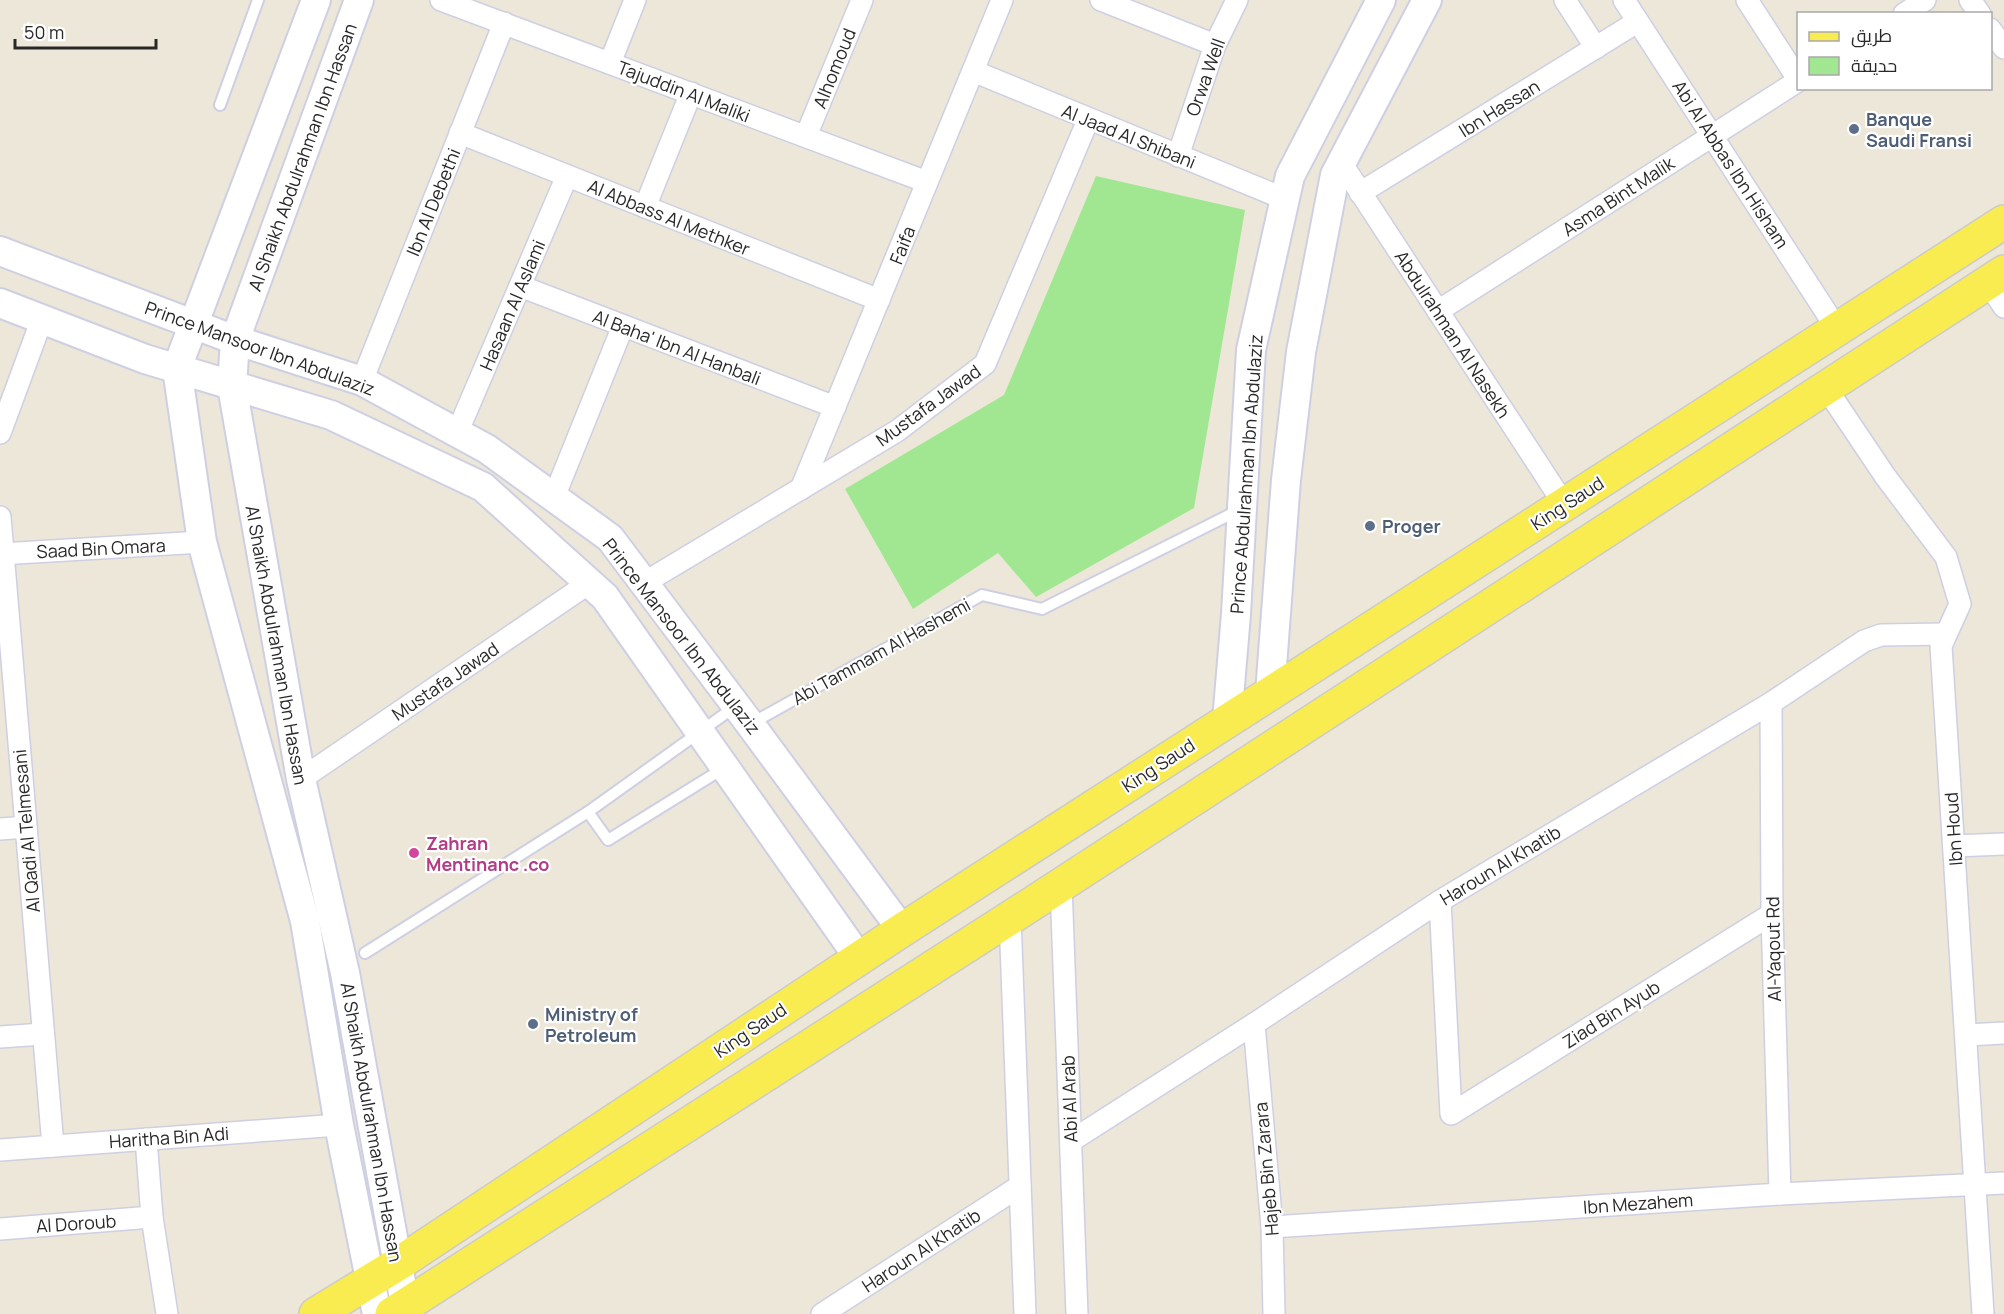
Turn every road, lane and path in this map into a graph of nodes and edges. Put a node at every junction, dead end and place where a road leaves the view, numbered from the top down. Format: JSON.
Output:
{"nodes":[{"id":1,"x":258,"y":0,"type":"edge"},
{"id":2,"x":316,"y":0,"type":"edge"},
{"id":3,"x":359,"y":0,"type":"edge"},
{"id":4,"x":441,"y":0,"type":"edge"},
{"id":5,"x":635,"y":0,"type":"edge"},
{"id":6,"x":862,"y":0,"type":"edge"},
{"id":7,"x":1002,"y":0,"type":"edge"},
{"id":8,"x":1237,"y":0,"type":"edge"},
{"id":9,"x":1381,"y":0,"type":"edge"},
{"id":10,"x":1565,"y":0,"type":"edge"},
{"id":11,"x":1624,"y":0,"type":"edge"},
{"id":12,"x":1747,"y":0,"type":"edge"},
{"id":13,"x":1925,"y":0,"type":"edge"},
{"id":14,"x":1111,"y":2,"type":"edge"},
{"id":15,"x":1415,"y":4,"type":"edge"},
{"id":16,"x":1907,"y":12,"type":"edge"},
{"id":17,"x":1637,"y":22,"type":"junction"},
{"id":18,"x":504,"y":23,"type":"junction"},
{"id":19,"x":1992,"y":32,"type":"edge"},
{"id":20,"x":1215,"y":45,"type":"junction"},
{"id":21,"x":1596,"y":48,"type":"junction"},
{"id":22,"x":2004,"y":48,"type":"edge"},
{"id":23,"x":610,"y":63,"type":"junction"},
{"id":24,"x":973,"y":71,"type":"junction"},
{"id":25,"x":1797,"y":78,"type":"edge"},
{"id":26,"x":1797,"y":81,"type":"edge"},
{"id":27,"x":691,"y":93,"type":"junction"},
{"id":28,"x":220,"y":105,"type":"dead end"},
{"id":29,"x":1089,"y":120,"type":"junction"},
{"id":30,"x":460,"y":133,"type":"junction"},
{"id":31,"x":1713,"y":135,"type":"junction"},
{"id":32,"x":806,"y":136,"type":"junction"},
{"id":33,"x":1178,"y":156,"type":"junction"},
{"id":34,"x":1342,"y":164,"type":"junction"},
{"id":35,"x":567,"y":176,"type":"junction"},
{"id":36,"x":927,"y":182,"type":"junction"},
{"id":37,"x":1360,"y":193,"type":"junction"},
{"id":38,"x":1285,"y":200,"type":"junction"},
{"id":39,"x":645,"y":207,"type":"junction"},
{"id":40,"x":2004,"y":222,"type":"edge"},
{"id":41,"x":0,"y":251,"type":"edge"},
{"id":42,"x":520,"y":286,"type":"junction"},
{"id":43,"x":1999,"y":287,"type":"edge"},
{"id":44,"x":879,"y":300,"type":"junction"},
{"id":45,"x":0,"y":303,"type":"edge"},
{"id":46,"x":1438,"y":311,"type":"junction"},
{"id":47,"x":42,"y":319,"type":"junction"},
{"id":48,"x":196,"y":324,"type":"junction"},
{"id":49,"x":623,"y":326,"type":"junction"},
{"id":50,"x":1837,"y":329,"type":"junction"},
{"id":51,"x":235,"y":340,"type":"junction"},
{"id":52,"x":177,"y":368,"type":"junction"},
{"id":53,"x":362,"y":381,"type":"junction"},
{"id":54,"x":232,"y":386,"type":"junction"},
{"id":55,"x":1826,"y":388,"type":"junction"},
{"id":56,"x":835,"y":407,"type":"junction"},
{"id":57,"x":0,"y":433,"type":"edge"},
{"id":58,"x":457,"y":433,"type":"junction"},
{"id":59,"x":801,"y":489,"type":"junction"},
{"id":60,"x":554,"y":497,"type":"junction"},
{"id":61,"x":1564,"y":504,"type":"junction"},
{"id":62,"x":1242,"y":509,"type":"junction"},
{"id":63,"x":0,"y":517,"type":"edge"},
{"id":64,"x":202,"y":542,"type":"junction"},
{"id":65,"x":2,"y":554,"type":"edge"},
{"id":66,"x":589,"y":583,"type":"junction"},
{"id":67,"x":644,"y":583,"type":"junction"},
{"id":68,"x":1236,"y":614,"type":"junction"},
{"id":69,"x":1276,"y":614,"type":"junction"},
{"id":70,"x":1946,"y":634,"type":"junction"},
{"id":71,"x":7,"y":679,"type":"edge"},
{"id":72,"x":1270,"y":693,"type":"junction"},
{"id":73,"x":1771,"y":703,"type":"junction"},
{"id":74,"x":743,"y":715,"type":"junction"},
{"id":75,"x":1227,"y":721,"type":"junction"},
{"id":76,"x":699,"y":731,"type":"junction"},
{"id":77,"x":725,"y":768,"type":"junction"},
{"id":78,"x":301,"y":779,"type":"junction"},
{"id":79,"x":588,"y":812,"type":"junction"},
{"id":80,"x":26,"y":826,"type":"junction"},
{"id":81,"x":0,"y":829,"type":"edge"},
{"id":82,"x":2004,"y":844,"type":"edge"},
{"id":83,"x":1954,"y":846,"type":"junction"},
{"id":84,"x":1061,"y":885,"type":"junction"},
{"id":85,"x":1440,"y":901,"type":"junction"},
{"id":86,"x":1772,"y":914,"type":"junction"},
{"id":87,"x":1010,"y":918,"type":"junction"},
{"id":88,"x":902,"y":930,"type":"junction"},
{"id":89,"x":365,"y":953,"type":"dead end"},
{"id":90,"x":859,"y":958,"type":"junction"},
{"id":91,"x":1254,"y":1024,"type":"junction"},
{"id":92,"x":2004,"y":1033,"type":"edge"},
{"id":93,"x":44,"y":1034,"type":"junction"},
{"id":94,"x":1967,"y":1035,"type":"junction"},
{"id":95,"x":0,"y":1037,"type":"edge"},
{"id":96,"x":339,"y":1125,"type":"junction"},
{"id":97,"x":146,"y":1139,"type":"junction"},
{"id":98,"x":1071,"y":1141,"type":"junction"},
{"id":99,"x":53,"y":1146,"type":"junction"},
{"id":100,"x":0,"y":1150,"type":"edge"},
{"id":101,"x":2004,"y":1183,"type":"edge"},
{"id":102,"x":1975,"y":1185,"type":"junction"},
{"id":103,"x":1020,"y":1186,"type":"junction"},
{"id":104,"x":1780,"y":1194,"type":"junction"},
{"id":105,"x":152,"y":1217,"type":"junction"},
{"id":106,"x":1272,"y":1227,"type":"junction"},
{"id":107,"x":0,"y":1229,"type":"edge"},
{"id":108,"x":398,"y":1264,"type":"junction"},
{"id":109,"x":370,"y":1281,"type":"junction"},
{"id":110,"x":396,"y":1312,"type":"edge"},
{"id":111,"x":167,"y":1314,"type":"edge"},
{"id":112,"x":316,"y":1314,"type":"edge"},
{"id":113,"x":822,"y":1314,"type":"edge"},
{"id":114,"x":1025,"y":1314,"type":"edge"},
{"id":115,"x":1077,"y":1314,"type":"edge"},
{"id":116,"x":1274,"y":1314,"type":"edge"},
{"id":117,"x":1983,"y":1314,"type":"edge"}],
"edges":[{"from":1,"to":28,"type":"lane"},
{"from":2,"to":48,"type":"street"},
{"from":3,"to":51,"type":"street","name":"Al Shaikh Abdulrahman Ibn Hassan"},
{"from":4,"to":18,"type":"street","name":"Tajuddin Al Maliki"},
{"from":5,"to":23,"type":"street"},
{"from":6,"to":32,"type":"street","name":"Alhomoud"},
{"from":7,"to":24,"type":"street","name":"Faifa"},
{"from":8,"to":20,"type":"street","name":"Orwa Well"},
{"from":9,"to":38,"type":"street","name":"Prince Abdulrahman Ibn Abdulaziz"},
{"from":10,"to":21,"type":"street"},
{"from":11,"to":17,"type":"street","name":"Abi Al Abbas Ibn Hisham"},
{"from":12,"to":25,"type":"street"},
{"from":13,"to":16,"type":"street"},
{"from":14,"to":20,"type":"street"},
{"from":15,"to":34,"type":"street"},
{"from":17,"to":21,"type":"street","name":"Ibn Hassan"},
{"from":17,"to":31,"type":"street","name":"Abi Al Abbas Ibn Hisham"},
{"from":18,"to":23,"type":"street","name":"Tajuddin Al Maliki"},
{"from":18,"to":30,"type":"street","name":"Ibn Al Debethi"},
{"from":19,"to":22,"type":"street"},
{"from":20,"to":33,"type":"street","name":"Orwa Well"},
{"from":21,"to":37,"type":"street","name":"Ibn Hassan"},
{"from":23,"to":27,"type":"street","name":"Tajuddin Al Maliki"},
{"from":24,"to":29,"type":"street","name":"Al Jaad Al Shibani"},
{"from":24,"to":36,"type":"street","name":"Faifa"},
{"from":26,"to":31,"type":"street","name":"Asma Bint Malik"},
{"from":27,"to":32,"type":"street","name":"Tajuddin Al Maliki"},
{"from":27,"to":39,"type":"street"},
{"from":29,"to":33,"type":"street","name":"Al Jaad Al Shibani"},
{"from":29,"to":59,"type":"street","name":"Mustafa Jawad"},
{"from":30,"to":35,"type":"street","name":"Al Abbass Al Methker"},
{"from":30,"to":53,"type":"street","name":"Ibn Al Debethi"},
{"from":31,"to":46,"type":"street","name":"Asma Bint Malik"},
{"from":31,"to":50,"type":"street","name":"Abi Al Abbas Ibn Hisham"},
{"from":32,"to":36,"type":"street","name":"Tajuddin Al Maliki"},
{"from":33,"to":38,"type":"street","name":"Al Jaad Al Shibani"},
{"from":34,"to":37,"type":"street","name":"Abdulrahman Al Nasekh"},
{"from":34,"to":69,"type":"street"},
{"from":35,"to":39,"type":"street","name":"Al Abbass Al Methker"},
{"from":35,"to":42,"type":"street","name":"Hasaan Al Aslami"},
{"from":36,"to":44,"type":"street","name":"Faifa"},
{"from":37,"to":46,"type":"street","name":"Abdulrahman Al Nasekh"},
{"from":38,"to":62,"type":"street","name":"Prince Abdulrahman Ibn Abdulaziz"},
{"from":39,"to":44,"type":"street","name":"Al Abbass Al Methker"},
{"from":40,"to":50,"type":"main road","name":"King Saud"},
{"from":41,"to":48,"type":"street","name":"Prince Mansoor Ibn Abdulaziz"},
{"from":42,"to":49,"type":"street","name":"Al Baha' Ibn Al Hanbali"},
{"from":42,"to":58,"type":"street","name":"Hasaan Al Aslami"},
{"from":43,"to":55,"type":"main road"},
{"from":44,"to":56,"type":"street","name":"Faifa"},
{"from":45,"to":47,"type":"street","name":"Prince Mansoor Ibn Abdulaziz"},
{"from":46,"to":61,"type":"street","name":"Abdulrahman Al Nasekh"},
{"from":47,"to":52,"type":"street","name":"Prince Mansoor Ibn Abdulaziz"},
{"from":47,"to":57,"type":"street"},
{"from":48,"to":51,"type":"street","name":"Prince Mansoor Ibn Abdulaziz"},
{"from":48,"to":52,"type":"street"},
{"from":49,"to":56,"type":"street","name":"Al Baha' Ibn Al Hanbali"},
{"from":49,"to":60,"type":"street"},
{"from":50,"to":61,"type":"main road","name":"King Saud"},
{"from":51,"to":53,"type":"street","name":"Prince Mansoor Ibn Abdulaziz"},
{"from":51,"to":54,"type":"street","name":"Al Shaikh Abdulrahman Ibn Hassan"},
{"from":52,"to":54,"type":"street","name":"Prince Mansoor Ibn Abdulaziz"},
{"from":52,"to":64,"type":"street","name":"Al Shaikh Abdulrahman Ibn Hassan"},
{"from":53,"to":58,"type":"street","name":"Prince Mansoor Ibn Abdulaziz"},
{"from":54,"to":66,"type":"street","name":"Prince Mansoor Ibn Abdulaziz"},
{"from":54,"to":78,"type":"street","name":"Al Shaikh Abdulrahman Ibn Hassan"},
{"from":55,"to":70,"type":"street","name":"Ibn Houd"},
{"from":55,"to":84,"type":"main road"},
{"from":56,"to":59,"type":"street","name":"Faifa"},
{"from":58,"to":60,"type":"street","name":"Prince Mansoor Ibn Abdulaziz"},
{"from":59,"to":67,"type":"street","name":"Mustafa Jawad"},
{"from":60,"to":67,"type":"street","name":"Prince Mansoor Ibn Abdulaziz"},
{"from":61,"to":72,"type":"main road","name":"King Saud"},
{"from":62,"to":68,"type":"street","name":"Prince Abdulrahman Ibn Abdulaziz"},
{"from":62,"to":74,"type":"lane","name":"Abi Tammam Al Hashemi"},
{"from":63,"to":65,"type":"street","name":"Al Qadi Al Telmesani"},
{"from":64,"to":65,"type":"street","name":"Saad Bin Omara"},
{"from":64,"to":96,"type":"street","name":"Al Shaikh Abdulrahman Ibn Hassan"},
{"from":65,"to":71,"type":"street","name":"Al Qadi Al Telmesani"},
{"from":66,"to":76,"type":"street","name":"Prince Mansoor Ibn Abdulaziz"},
{"from":66,"to":78,"type":"street","name":"Mustafa Jawad"},
{"from":67,"to":74,"type":"street","name":"Prince Mansoor Ibn Abdulaziz"},
{"from":68,"to":69,"type":"street"},
{"from":68,"to":75,"type":"street","name":"Prince Abdulrahman Ibn Abdulaziz"},
{"from":69,"to":72,"type":"street"},
{"from":70,"to":73,"type":"street","name":"Haroun Al Khatib"},
{"from":70,"to":83,"type":"street","name":"Ibn Houd"},
{"from":71,"to":80,"type":"street","name":"Al Qadi Al Telmesani"},
{"from":72,"to":75,"type":"main road","name":"King Saud"},
{"from":73,"to":85,"type":"street","name":"Haroun Al Khatib"},
{"from":73,"to":86,"type":"street","name":"Al-Yaqout Rd"},
{"from":74,"to":76,"type":"lane","name":"Abi Tammam Al Hashemi"},
{"from":74,"to":88,"type":"street","name":"Prince Mansoor Ibn Abdulaziz"},
{"from":75,"to":88,"type":"main road","name":"King Saud"},
{"from":76,"to":77,"type":"street","name":"Prince Mansoor Ibn Abdulaziz"},
{"from":76,"to":79,"type":"lane","name":"Abi Tammam Al Hashemi"},
{"from":77,"to":79,"type":"lane"},
{"from":77,"to":90,"type":"street","name":"Prince Mansoor Ibn Abdulaziz"},
{"from":78,"to":108,"type":"street","name":"Al Shaikh Abdulrahman Ibn Hassan"},
{"from":79,"to":89,"type":"lane","name":"Abi Tammam Al Hashemi"},
{"from":80,"to":81,"type":"street"},
{"from":80,"to":93,"type":"street","name":"Al Qadi Al Telmesani"},
{"from":82,"to":83,"type":"street"},
{"from":83,"to":94,"type":"street","name":"Ibn Houd"},
{"from":84,"to":87,"type":"main road"},
{"from":84,"to":98,"type":"street","name":"Abi Al Arab"},
{"from":85,"to":86,"type":"street","name":"Ziad Bin Ayub"},
{"from":85,"to":91,"type":"street","name":"Haroun Al Khatib"},
{"from":86,"to":104,"type":"street","name":"Al-Yaqout Rd"},
{"from":87,"to":103,"type":"street"},
{"from":87,"to":110,"type":"main road"},
{"from":88,"to":90,"type":"main road","name":"King Saud"},
{"from":90,"to":108,"type":"main road","name":"King Saud"},
{"from":91,"to":98,"type":"street","name":"Haroun Al Khatib"},
{"from":91,"to":106,"type":"street","name":"Hajeb Bin Zarara"},
{"from":92,"to":94,"type":"street"},
{"from":93,"to":95,"type":"street"},
{"from":93,"to":99,"type":"street","name":"Al Qadi Al Telmesani"},
{"from":94,"to":102,"type":"street","name":"Ibn Houd"},
{"from":96,"to":97,"type":"street","name":"Haritha Bin Adi"},
{"from":96,"to":109,"type":"street","name":"Al Shaikh Abdulrahman Ibn Hassan"},
{"from":97,"to":99,"type":"street","name":"Haritha Bin Adi"},
{"from":97,"to":105,"type":"street"},
{"from":98,"to":115,"type":"street","name":"Abi Al Arab"},
{"from":99,"to":100,"type":"street","name":"Haritha Bin Adi"},
{"from":101,"to":102,"type":"street","name":"Ibn Mezahem"},
{"from":102,"to":104,"type":"street","name":"Ibn Mezahem"},
{"from":102,"to":117,"type":"street","name":"Ibn Houd"},
{"from":103,"to":113,"type":"street","name":"Haroun Al Khatib"},
{"from":103,"to":114,"type":"street"},
{"from":104,"to":106,"type":"street","name":"Ibn Mezahem"},
{"from":105,"to":107,"type":"street","name":"Al Doroub"},
{"from":105,"to":111,"type":"street"},
{"from":106,"to":116,"type":"street","name":"Hajeb Bin Zarara"},
{"from":108,"to":109,"type":"main road","name":"King Saud"},
{"from":108,"to":110,"type":"street","name":"Al Shaikh Abdulrahman Ibn Hassan"},
{"from":109,"to":110,"type":"street","name":"Al Shaikh Abdulrahman Ibn Hassan"},
{"from":109,"to":112,"type":"main road","name":"King Saud"}]}
